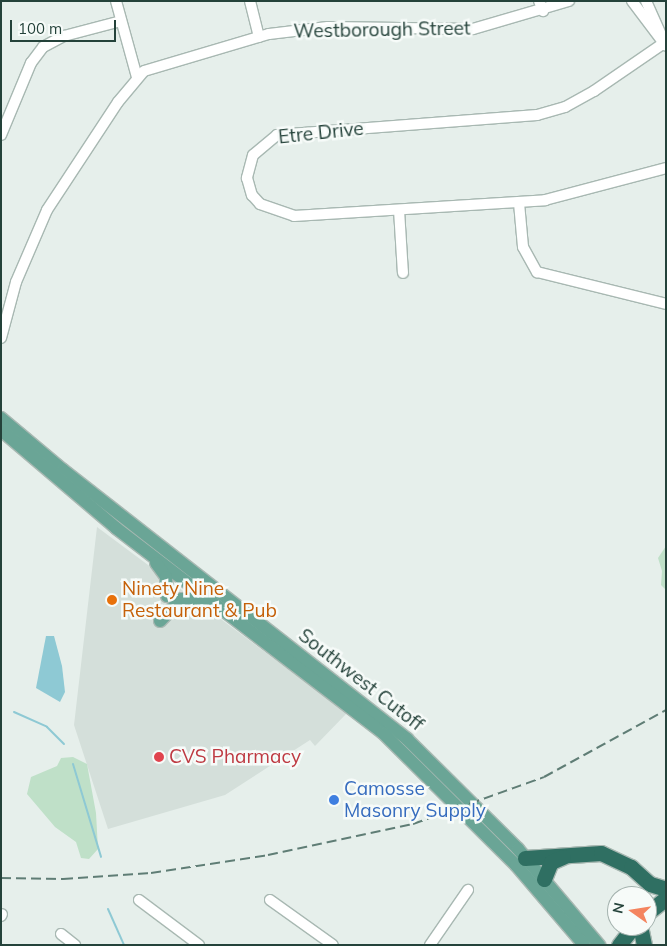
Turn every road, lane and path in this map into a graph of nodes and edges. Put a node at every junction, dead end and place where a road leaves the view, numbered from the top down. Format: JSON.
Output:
{"nodes":[{"id":1,"x":116,"y":1,"type":"edge"},
{"id":2,"x":250,"y":1,"type":"edge"},
{"id":3,"x":569,"y":1,"type":"edge"},
{"id":4,"x":632,"y":1,"type":"edge"},
{"id":5,"x":646,"y":1,"type":"edge"},
{"id":6,"x":541,"y":6,"type":"edge"},
{"id":7,"x":121,"y":21,"type":"junction"},
{"id":8,"x":259,"y":37,"type":"junction"},
{"id":9,"x":665,"y":44,"type":"edge"},
{"id":10,"x":136,"y":77,"type":"junction"},
{"id":11,"x":1,"y":134,"type":"edge"},
{"id":12,"x":666,"y":168,"type":"edge"},
{"id":13,"x":519,"y":203,"type":"junction"},
{"id":14,"x":399,"y":210,"type":"junction"},
{"id":15,"x":403,"y":273,"type":"dead end"},
{"id":16,"x":666,"y":304,"type":"edge"},
{"id":17,"x":3,"y":319,"type":"edge"},
{"id":18,"x":1,"y":338,"type":"edge"},
{"id":19,"x":1,"y":418,"type":"edge"},
{"id":20,"x":2,"y":432,"type":"edge"},
{"id":21,"x":125,"y":534,"type":"junction"},
{"id":22,"x":167,"y":596,"type":"dead end"},
{"id":23,"x":209,"y":599,"type":"junction"},
{"id":24,"x":160,"y":621,"type":"dead end"},
{"id":25,"x":526,"y":858,"type":"junction"},
{"id":26,"x":544,"y":879,"type":"junction"},
{"id":27,"x":641,"y":886,"type":"edge"},
{"id":28,"x":666,"y":889,"type":"edge"},
{"id":29,"x":468,"y":890,"type":"dead end"},
{"id":30,"x":138,"y":900,"type":"dead end"},
{"id":31,"x":270,"y":900,"type":"dead end"},
{"id":32,"x":61,"y":934,"type":"dead end"},
{"id":33,"x":621,"y":943,"type":"edge"},
{"id":34,"x":75,"y":945,"type":"edge"},
{"id":35,"x":199,"y":945,"type":"edge"},
{"id":36,"x":333,"y":945,"type":"edge"},
{"id":37,"x":430,"y":945,"type":"edge"},
{"id":38,"x":584,"y":945,"type":"edge"},
{"id":39,"x":599,"y":945,"type":"edge"},
{"id":40,"x":638,"y":945,"type":"edge"}],
"edges":[{"from":1,"to":7,"type":"street"},
{"from":2,"to":8,"type":"street"},
{"from":3,"to":6,"type":"street","name":"Westborough Street"},
{"from":4,"to":9,"type":"street"},
{"from":5,"to":9,"type":"street"},
{"from":6,"to":8,"type":"street","name":"Westborough Street"},
{"from":7,"to":10,"type":"street"},
{"from":7,"to":11,"type":"street"},
{"from":8,"to":10,"type":"street","name":"Westborough Street"},
{"from":9,"to":14,"type":"street","name":"Etre Drive"},
{"from":10,"to":17,"type":"street","name":"Westborough Street"},
{"from":12,"to":13,"type":"street","name":"Etre Drive"},
{"from":13,"to":14,"type":"street","name":"Etre Drive"},
{"from":13,"to":16,"type":"street"},
{"from":14,"to":15,"type":"street"},
{"from":17,"to":18,"type":"street","name":"Westborough Street"},
{"from":19,"to":25,"type":"main road","name":"Southwest Cutoff"},
{"from":20,"to":21,"type":"main road","name":"Southwest Cutoff"},
{"from":21,"to":22,"type":"main road"},
{"from":21,"to":23,"type":"main road","name":"Southwest Cutoff"},
{"from":23,"to":24,"type":"main road"},
{"from":23,"to":38,"type":"main road","name":"Southwest Cutoff"},
{"from":25,"to":26,"type":"main road","name":"Southwest Cutoff"},
{"from":25,"to":28,"type":"highway"},
{"from":26,"to":27,"type":"highway"},
{"from":26,"to":39,"type":"main road","name":"Southwest Cutoff"},
{"from":29,"to":37,"type":"street"},
{"from":30,"to":35,"type":"street"},
{"from":31,"to":36,"type":"street"},
{"from":32,"to":34,"type":"street"},
{"from":33,"to":40,"type":"highway"}]}
